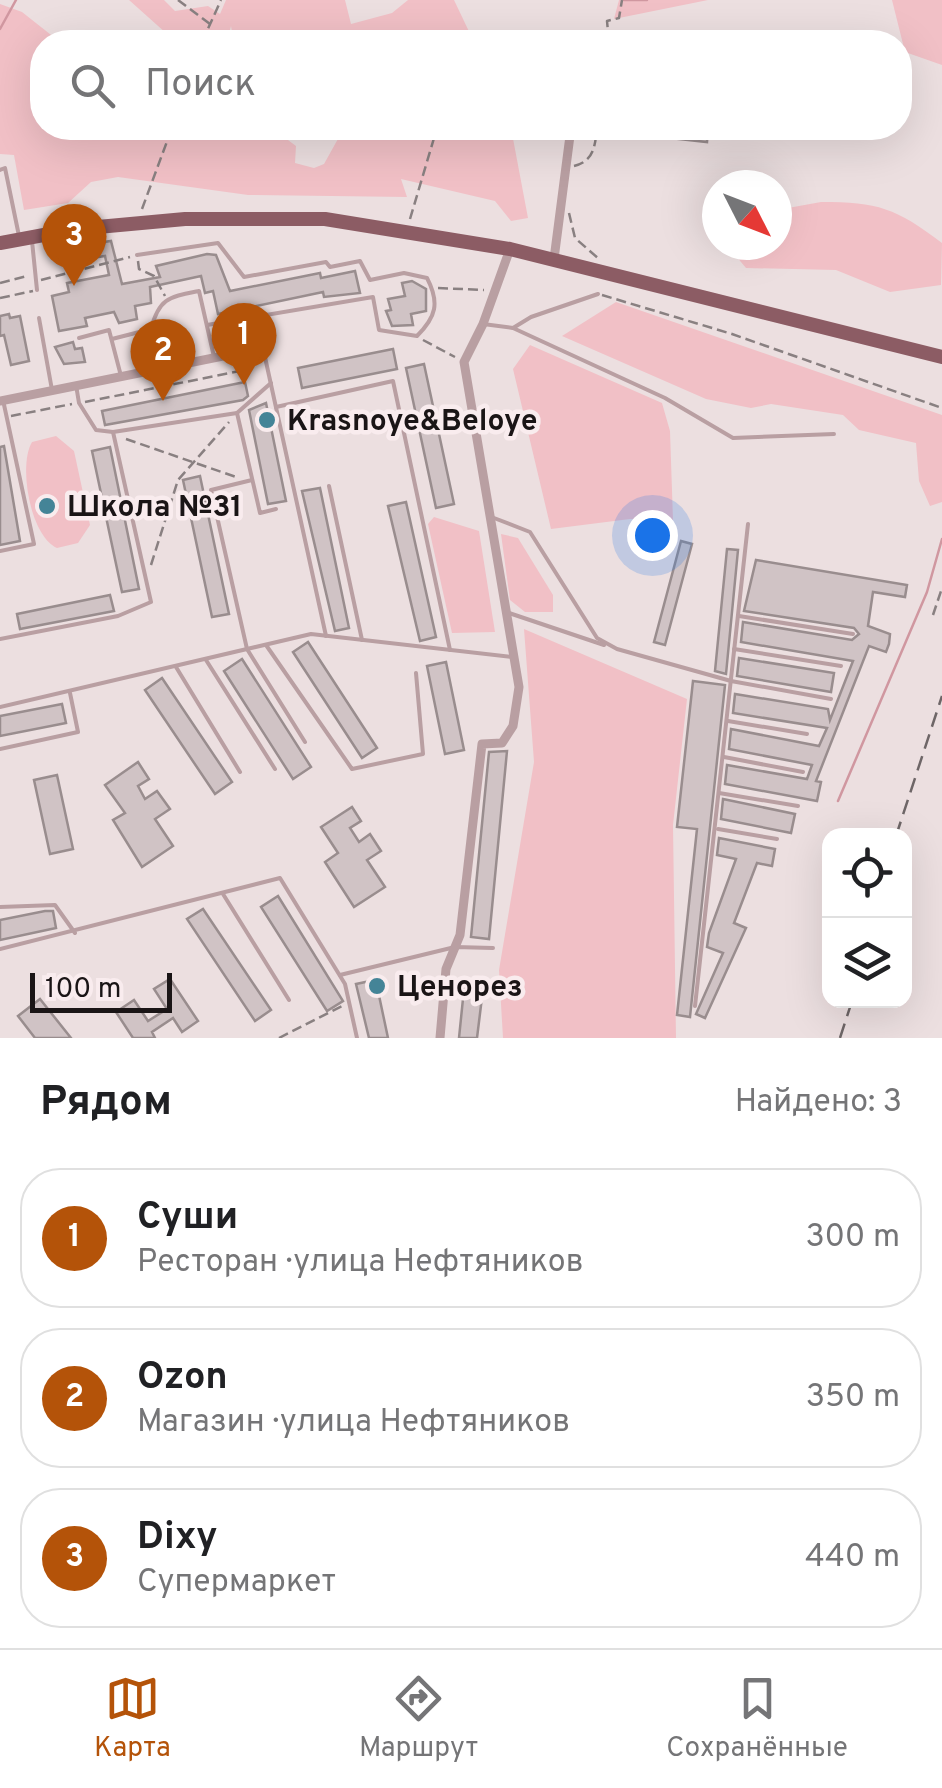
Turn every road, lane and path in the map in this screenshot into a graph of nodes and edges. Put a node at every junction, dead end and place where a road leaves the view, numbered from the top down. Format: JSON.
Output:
{"nodes":[{"id":1,"x":178,"y":0,"type":"edge"},
{"id":2,"x":221,"y":0,"type":"edge"},
{"id":3,"x":622,"y":0,"type":"edge"},
{"id":4,"x":211,"y":25,"type":"junction"},
{"id":5,"x":208,"y":30,"type":"edge"},
{"id":6,"x":608,"y":30,"type":"edge"},
{"id":7,"x":168,"y":140,"type":"edge"},
{"id":8,"x":434,"y":140,"type":"edge"},
{"id":9,"x":570,"y":140,"type":"edge"},
{"id":10,"x":595,"y":140,"type":"edge"},
{"id":11,"x":568,"y":168,"type":"junction"},
{"id":12,"x":0,"y":170,"type":"edge"},
{"id":13,"x":564,"y":209,"type":"junction"},
{"id":14,"x":137,"y":223,"type":"junction"},
{"id":15,"x":408,"y":230,"type":"junction"},
{"id":16,"x":25,"y":238,"type":"junction"},
{"id":17,"x":0,"y":242,"type":"edge"},
{"id":18,"x":510,"y":249,"type":"junction"},
{"id":19,"x":137,"y":255,"type":"junction"},
{"id":20,"x":554,"y":259,"type":"junction"},
{"id":21,"x":599,"y":260,"type":"dead end"},
{"id":22,"x":38,"y":277,"type":"junction"},
{"id":23,"x":379,"y":282,"type":"junction"},
{"id":24,"x":0,"y":283,"type":"edge"},
{"id":25,"x":37,"y":290,"type":"joint"},
{"id":26,"x":433,"y":290,"type":"junction"},
{"id":27,"x":489,"y":292,"type":"dead end"},
{"id":28,"x":598,"y":294,"type":"joint"},
{"id":29,"x":166,"y":297,"type":"junction"},
{"id":30,"x":373,"y":297,"type":"junction"},
{"id":31,"x":0,"y":298,"type":"edge"},
{"id":32,"x":38,"y":318,"type":"dead end"},
{"id":33,"x":484,"y":324,"type":"junction"},
{"id":34,"x":207,"y":326,"type":"junction"},
{"id":35,"x":513,"y":328,"type":"junction"},
{"id":36,"x":417,"y":336,"type":"junction"},
{"id":37,"x":78,"y":338,"type":"dead end"},
{"id":38,"x":112,"y":339,"type":"junction"},
{"id":39,"x":263,"y":348,"type":"joint"},
{"id":40,"x":214,"y":357,"type":"junction"},
{"id":41,"x":942,"y":357,"type":"edge"},
{"id":42,"x":464,"y":362,"type":"junction"},
{"id":43,"x":245,"y":370,"type":"dead end"},
{"id":44,"x":120,"y":376,"type":"junction"},
{"id":45,"x":271,"y":382,"type":"junction"},
{"id":46,"x":76,"y":385,"type":"junction"},
{"id":47,"x":52,"y":390,"type":"junction"},
{"id":48,"x":2,"y":400,"type":"edge"},
{"id":49,"x":77,"y":404,"type":"junction"},
{"id":50,"x":276,"y":407,"type":"junction"},
{"id":51,"x":942,"y":408,"type":"edge"},
{"id":52,"x":237,"y":413,"type":"junction"},
{"id":53,"x":8,"y":416,"type":"junction"},
{"id":54,"x":0,"y":418,"type":"edge"},
{"id":55,"x":114,"y":432,"type":"junction"},
{"id":56,"x":834,"y":434,"type":"dead end"},
{"id":57,"x":193,"y":462,"type":"junction"},
{"id":58,"x":249,"y":481,"type":"junction"},
{"id":59,"x":329,"y":486,"type":"dead end"},
{"id":60,"x":276,"y":509,"type":"dead end"},
{"id":61,"x":487,"y":512,"type":"junction"},
{"id":62,"x":748,"y":524,"type":"dead end"},
{"id":63,"x":0,"y":550,"type":"edge"},
{"id":64,"x":146,"y":580,"type":"junction"},
{"id":65,"x":942,"y":588,"type":"edge"},
{"id":66,"x":505,"y":612,"type":"junction"},
{"id":67,"x":933,"y":614,"type":"dead end"},
{"id":68,"x":737,"y":616,"type":"junction"},
{"id":69,"x":853,"y":634,"type":"dead end"},
{"id":70,"x":326,"y":636,"type":"junction"},
{"id":71,"x":0,"y":640,"type":"edge"},
{"id":72,"x":362,"y":640,"type":"junction"},
{"id":73,"x":266,"y":645,"type":"junction"},
{"id":74,"x":617,"y":649,"type":"junction"},
{"id":75,"x":734,"y":649,"type":"junction"},
{"id":76,"x":247,"y":650,"type":"junction"},
{"id":77,"x":450,"y":650,"type":"junction"},
{"id":78,"x":513,"y":657,"type":"junction"},
{"id":79,"x":206,"y":660,"type":"junction"},
{"id":80,"x":841,"y":666,"type":"dead end"},
{"id":81,"x":176,"y":667,"type":"junction"},
{"id":82,"x":416,"y":673,"type":"dead end"},
{"id":83,"x":731,"y":682,"type":"junction"},
{"id":84,"x":70,"y":691,"type":"junction"},
{"id":85,"x":831,"y":699,"type":"dead end"},
{"id":86,"x":0,"y":706,"type":"edge"},
{"id":87,"x":727,"y":721,"type":"junction"},
{"id":88,"x":807,"y":734,"type":"dead end"},
{"id":89,"x":306,"y":742,"type":"dead end"},
{"id":90,"x":0,"y":749,"type":"edge"},
{"id":91,"x":723,"y":757,"type":"junction"},
{"id":92,"x":275,"y":770,"type":"dead end"},
{"id":93,"x":240,"y":772,"type":"dead end"},
{"id":94,"x":803,"y":772,"type":"dead end"},
{"id":95,"x":719,"y":792,"type":"junction"},
{"id":96,"x":798,"y":806,"type":"dead end"},
{"id":97,"x":716,"y":828,"type":"junction"},
{"id":98,"x":777,"y":839,"type":"dead end"},
{"id":99,"x":223,"y":894,"type":"junction"},
{"id":100,"x":0,"y":907,"type":"edge"},
{"id":101,"x":74,"y":933,"type":"junction"},
{"id":102,"x":455,"y":947,"type":"junction"},
{"id":103,"x":494,"y":948,"type":"dead end"},
{"id":104,"x":0,"y":950,"type":"edge"},
{"id":105,"x":340,"y":976,"type":"junction"},
{"id":106,"x":288,"y":1000,"type":"dead end"},
{"id":107,"x":350,"y":1002,"type":"junction"},
{"id":108,"x":695,"y":1006,"type":"dead end"},
{"id":109,"x":279,"y":1038,"type":"edge"},
{"id":110,"x":357,"y":1038,"type":"edge"},
{"id":111,"x":440,"y":1038,"type":"edge"}],
"edges":[{"from":1,"to":4,"type":"path"},
{"from":2,"to":4,"type":"path"},
{"from":3,"to":6,"type":"path"},
{"from":4,"to":5,"type":"path"},
{"from":7,"to":14,"type":"path"},
{"from":8,"to":15,"type":"path"},
{"from":9,"to":11,"type":"street"},
{"from":10,"to":11,"type":"path"},
{"from":11,"to":13,"type":"street"},
{"from":12,"to":16,"type":"lane"},
{"from":13,"to":20,"type":"street"},
{"from":13,"to":21,"type":"path"},
{"from":14,"to":15,"type":"highway"},
{"from":14,"to":16,"type":"highway"},
{"from":15,"to":18,"type":"highway"},
{"from":16,"to":17,"type":"highway"},
{"from":16,"to":22,"type":"lane"},
{"from":18,"to":20,"type":"highway"},
{"from":18,"to":33,"type":"street"},
{"from":19,"to":22,"type":"path"},
{"from":19,"to":23,"type":"lane"},
{"from":19,"to":29,"type":"path"},
{"from":20,"to":41,"type":"highway"},
{"from":22,"to":24,"type":"path"},
{"from":22,"to":25,"type":"lane"},
{"from":23,"to":26,"type":"lane"},
{"from":23,"to":30,"type":"lane"},
{"from":25,"to":31,"type":"path"},
{"from":26,"to":27,"type":"path"},
{"from":26,"to":36,"type":"lane"},
{"from":28,"to":35,"type":"lane"},
{"from":28,"to":51,"type":"path"},
{"from":29,"to":34,"type":"lane"},
{"from":29,"to":38,"type":"lane"},
{"from":30,"to":34,"type":"lane"},
{"from":30,"to":36,"type":"lane"},
{"from":32,"to":47,"type":"lane"},
{"from":33,"to":35,"type":"lane"},
{"from":33,"to":42,"type":"street"},
{"from":34,"to":40,"type":"lane"},
{"from":35,"to":56,"type":"lane"},
{"from":36,"to":42,"type":"path"},
{"from":37,"to":38,"type":"lane"},
{"from":38,"to":44,"type":"lane"},
{"from":39,"to":40,"type":"street"},
{"from":39,"to":45,"type":"lane"},
{"from":40,"to":44,"type":"street"},
{"from":42,"to":61,"type":"street"},
{"from":43,"to":49,"type":"path"},
{"from":44,"to":46,"type":"street"},
{"from":45,"to":50,"type":"lane"},
{"from":45,"to":52,"type":"lane"},
{"from":46,"to":47,"type":"street"},
{"from":46,"to":49,"type":"lane"},
{"from":47,"to":48,"type":"street"},
{"from":48,"to":53,"type":"lane"},
{"from":49,"to":53,"type":"path"},
{"from":49,"to":55,"type":"lane"},
{"from":50,"to":70,"type":"lane"},
{"from":50,"to":77,"type":"lane"},
{"from":52,"to":55,"type":"lane"},
{"from":52,"to":57,"type":"path"},
{"from":52,"to":58,"type":"lane"},
{"from":53,"to":54,"type":"path"},
{"from":53,"to":63,"type":"lane"},
{"from":55,"to":57,"type":"path"},
{"from":55,"to":64,"type":"lane"},
{"from":57,"to":58,"type":"path"},
{"from":57,"to":64,"type":"path"},
{"from":58,"to":60,"type":"lane"},
{"from":58,"to":76,"type":"lane"},
{"from":59,"to":72,"type":"lane"},
{"from":61,"to":66,"type":"street"},
{"from":61,"to":74,"type":"lane"},
{"from":62,"to":68,"type":"lane"},
{"from":64,"to":71,"type":"lane"},
{"from":65,"to":67,"type":"path"},
{"from":66,"to":74,"type":"lane"},
{"from":66,"to":78,"type":"street"},
{"from":68,"to":69,"type":"lane"},
{"from":68,"to":75,"type":"lane"},
{"from":70,"to":72,"type":"lane"},
{"from":70,"to":73,"type":"lane"},
{"from":72,"to":77,"type":"lane"},
{"from":73,"to":76,"type":"lane"},
{"from":73,"to":82,"type":"lane"},
{"from":74,"to":83,"type":"lane"},
{"from":75,"to":80,"type":"lane"},
{"from":75,"to":83,"type":"lane"},
{"from":76,"to":79,"type":"lane"},
{"from":76,"to":89,"type":"lane"},
{"from":77,"to":78,"type":"lane"},
{"from":78,"to":102,"type":"street"},
{"from":79,"to":81,"type":"lane"},
{"from":79,"to":92,"type":"lane"},
{"from":81,"to":84,"type":"lane"},
{"from":81,"to":93,"type":"lane"},
{"from":83,"to":85,"type":"lane"},
{"from":83,"to":87,"type":"lane"},
{"from":84,"to":86,"type":"lane"},
{"from":84,"to":90,"type":"lane"},
{"from":87,"to":88,"type":"lane"},
{"from":87,"to":91,"type":"lane"},
{"from":91,"to":94,"type":"lane"},
{"from":91,"to":95,"type":"lane"},
{"from":95,"to":96,"type":"lane"},
{"from":95,"to":97,"type":"lane"},
{"from":97,"to":98,"type":"lane"},
{"from":97,"to":108,"type":"lane"},
{"from":99,"to":101,"type":"lane"},
{"from":99,"to":105,"type":"lane"},
{"from":99,"to":106,"type":"lane"},
{"from":100,"to":101,"type":"lane"},
{"from":101,"to":104,"type":"lane"},
{"from":102,"to":103,"type":"lane"},
{"from":102,"to":105,"type":"lane"},
{"from":102,"to":111,"type":"street"},
{"from":105,"to":107,"type":"lane"},
{"from":107,"to":109,"type":"path"},
{"from":107,"to":110,"type":"lane"}]}
